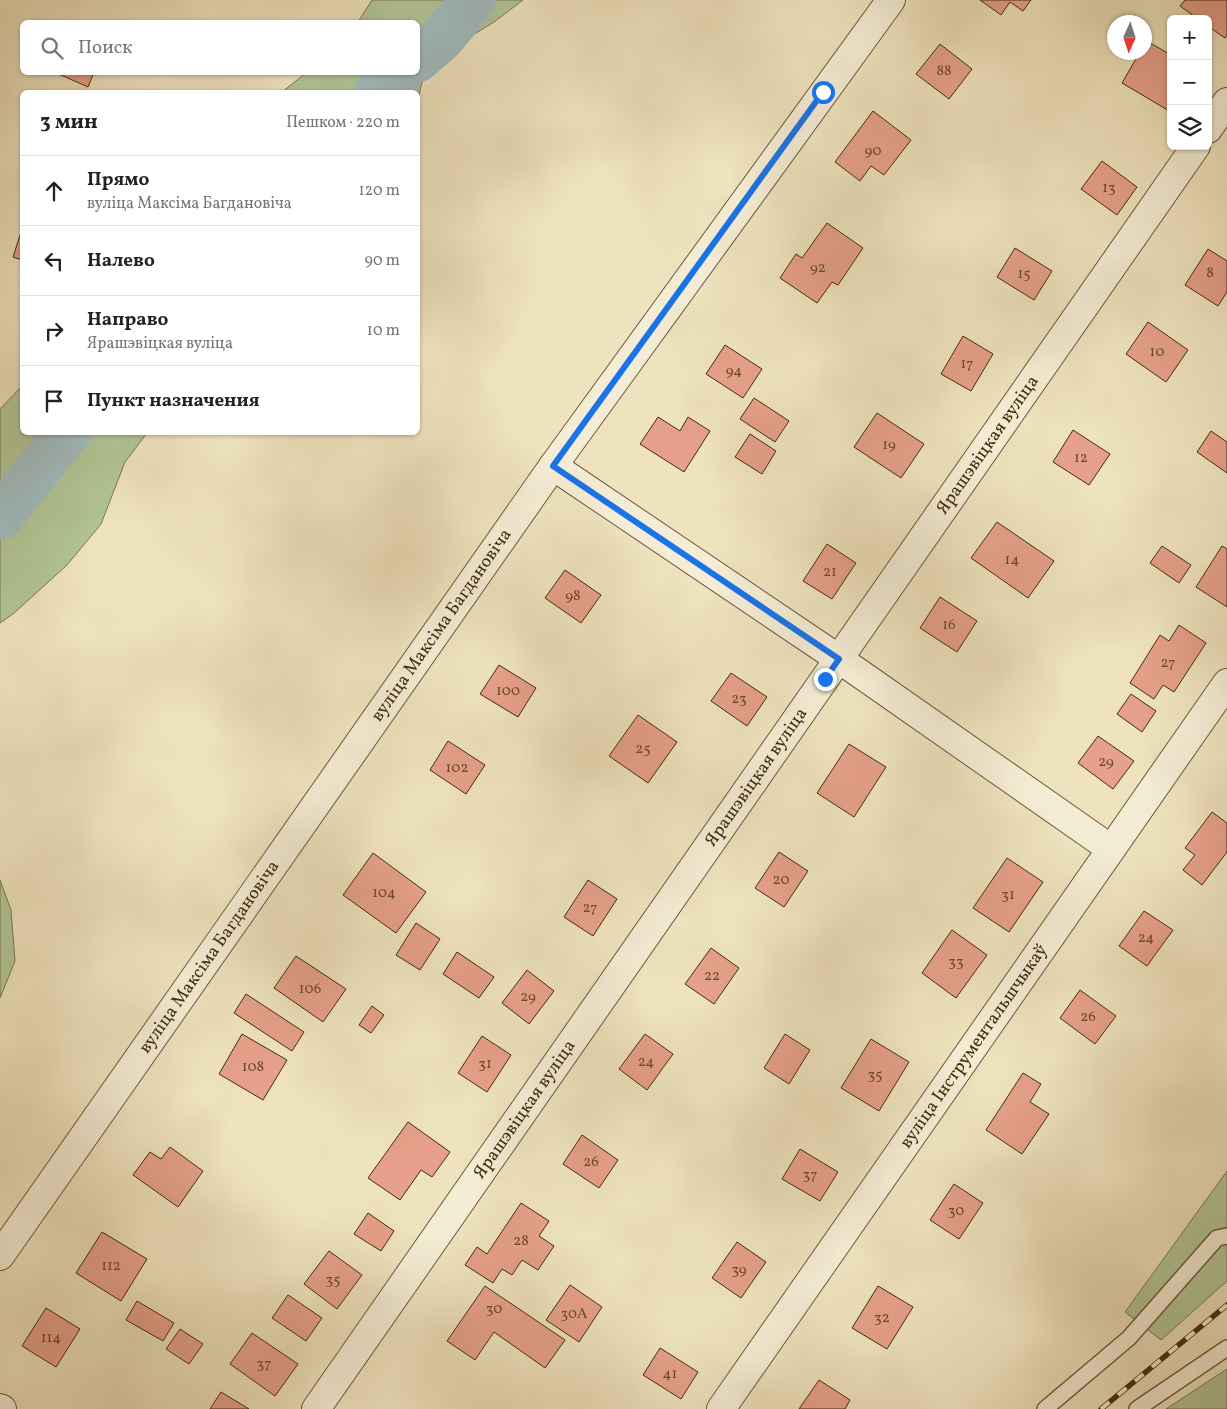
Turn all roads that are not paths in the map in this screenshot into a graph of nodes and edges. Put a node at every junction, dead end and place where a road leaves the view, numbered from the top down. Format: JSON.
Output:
{"nodes":[{"id":1,"x":890,"y":0,"type":"edge"},
{"id":2,"x":1227,"y":102,"type":"edge"},
{"id":3,"x":1212,"y":123,"type":"edge"},
{"id":4,"x":1193,"y":150,"type":"edge"},
{"id":5,"x":553,"y":466,"type":"junction"},
{"id":6,"x":839,"y":659,"type":"junction"},
{"id":7,"x":1227,"y":682,"type":"edge"},
{"id":8,"x":1111,"y":849,"type":"junction"},
{"id":9,"x":1227,"y":1236,"type":"edge"},
{"id":10,"x":0,"y":1256,"type":"edge"},
{"id":11,"x":1227,"y":1348,"type":"edge"},
{"id":12,"x":316,"y":1409,"type":"edge"},
{"id":13,"x":721,"y":1409,"type":"edge"},
{"id":14,"x":1044,"y":1409,"type":"edge"},
{"id":15,"x":1137,"y":1409,"type":"edge"}],
"edges":[{"from":1,"to":5,"type":"street","name":"вуліца Максіма Багдановіча"},
{"from":2,"to":3,"type":"street"},
{"from":4,"to":6,"type":"street","name":"Ярашэвіцкая вуліца"},
{"from":5,"to":6,"type":"street"},
{"from":5,"to":10,"type":"street","name":"вуліца Максіма Багдановіча"},
{"from":6,"to":8,"type":"street"},
{"from":6,"to":12,"type":"street","name":"Ярашэвіцкая вуліца"},
{"from":7,"to":8,"type":"street","name":"вуліца Інструментальшчыкаў"},
{"from":8,"to":13,"type":"street","name":"вуліца Інструментальшчыкаў"},
{"from":9,"to":14,"type":"lane"},
{"from":11,"to":15,"type":"lane"}]}
